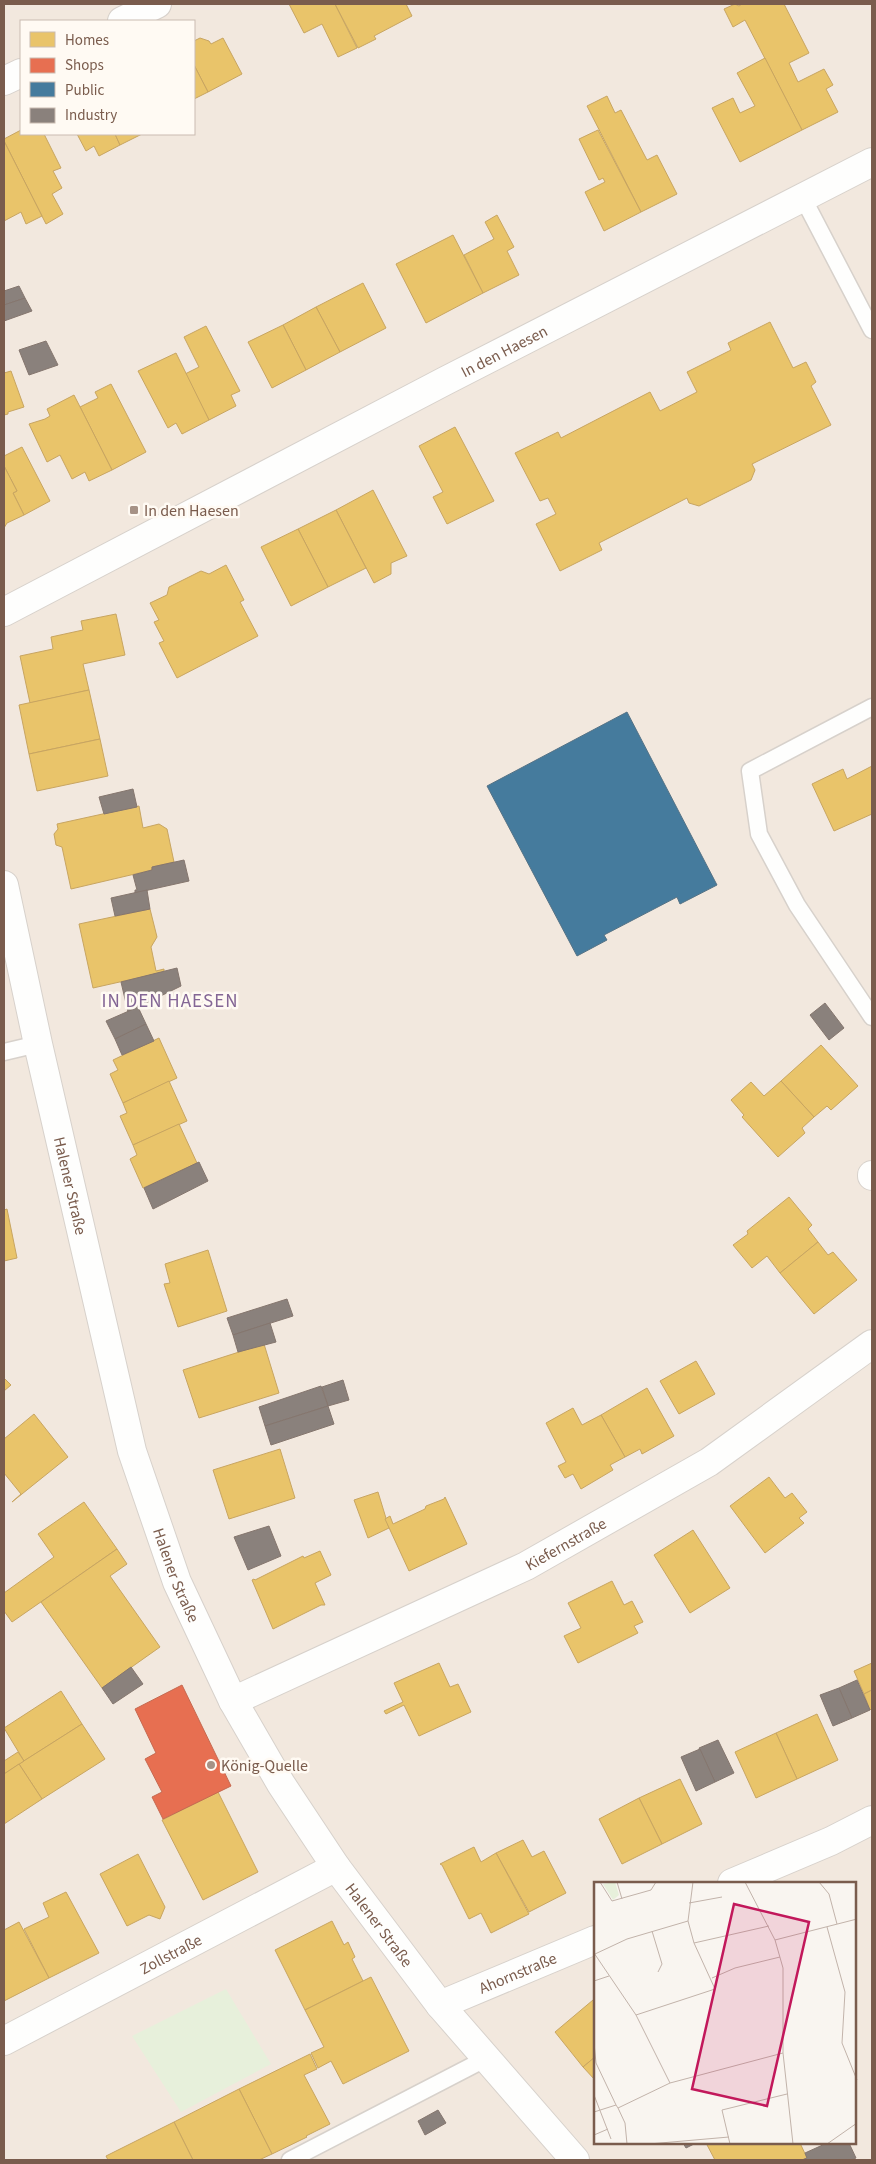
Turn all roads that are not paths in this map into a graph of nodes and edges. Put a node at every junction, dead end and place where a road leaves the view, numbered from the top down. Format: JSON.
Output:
{"nodes":[{"id":1,"x":157,"y":4,"type":"edge"},
{"id":2,"x":124,"y":20,"type":"edge"},
{"id":3,"x":20,"y":74,"type":"edge"},
{"id":4,"x":4,"y":82,"type":"edge"},
{"id":5,"x":872,"y":162,"type":"edge"},
{"id":6,"x":803,"y":198,"type":"junction"},
{"id":7,"x":872,"y":330,"type":"edge"},
{"id":8,"x":4,"y":612,"type":"edge"},
{"id":9,"x":872,"y":707,"type":"edge"},
{"id":10,"x":4,"y":885,"type":"edge"},
{"id":11,"x":872,"y":1017,"type":"edge"},
{"id":12,"x":38,"y":1044,"type":"junction"},
{"id":13,"x":4,"y":1052,"type":"edge"},
{"id":14,"x":872,"y":1344,"type":"edge"},
{"id":15,"x":233,"y":1701,"type":"junction"},
{"id":16,"x":872,"y":1820,"type":"edge"},
{"id":17,"x":336,"y":1867,"type":"junction"},
{"id":18,"x":734,"y":1882,"type":"edge"},
{"id":19,"x":594,"y":1940,"type":"edge"},
{"id":20,"x":440,"y":2005,"type":"junction"},
{"id":21,"x":4,"y":2041,"type":"edge"},
{"id":22,"x":487,"y":2058,"type":"junction"},
{"id":23,"x":290,"y":2160,"type":"edge"},
{"id":24,"x":575,"y":2160,"type":"edge"}],
"edges":[{"from":1,"to":2,"type":"street"},
{"from":3,"to":4,"type":"street"},
{"from":5,"to":6,"type":"street","name":"In den Haesen"},
{"from":6,"to":7,"type":"lane"},
{"from":6,"to":8,"type":"street","name":"In den Haesen"},
{"from":9,"to":11,"type":"lane"},
{"from":10,"to":12,"type":"street","name":"Halener Straße"},
{"from":12,"to":13,"type":"lane"},
{"from":12,"to":15,"type":"street","name":"Halener Straße"},
{"from":14,"to":15,"type":"street","name":"Kiefernstraße"},
{"from":15,"to":17,"type":"street","name":"Halener Straße"},
{"from":16,"to":18,"type":"street"},
{"from":17,"to":20,"type":"street","name":"Halener Straße"},
{"from":17,"to":21,"type":"street","name":"Zollstraße"},
{"from":19,"to":20,"type":"street","name":"Ahornstraße"},
{"from":20,"to":22,"type":"street","name":"Halener Straße"},
{"from":22,"to":23,"type":"lane"},
{"from":22,"to":24,"type":"street","name":"Halener Straße"}]}
